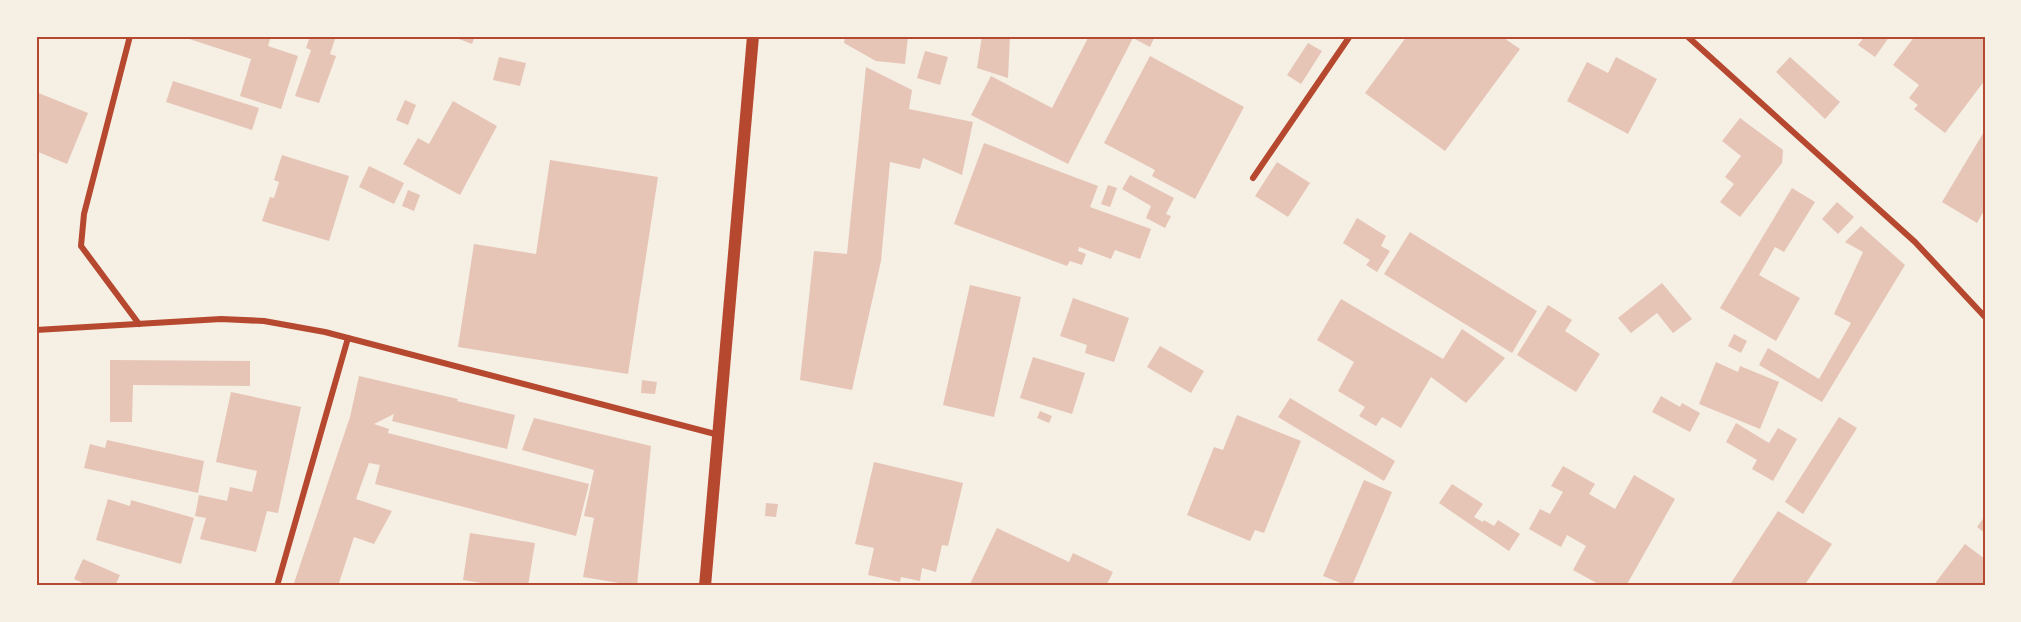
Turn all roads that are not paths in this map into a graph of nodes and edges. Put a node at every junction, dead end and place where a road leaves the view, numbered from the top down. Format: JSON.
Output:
{"nodes":[{"id":1,"x":130,"y":36,"type":"edge"},
{"id":2,"x":753,"y":36,"type":"edge"},
{"id":3,"x":1350,"y":36,"type":"edge"},
{"id":4,"x":1687,"y":36,"type":"edge"},
{"id":5,"x":1253,"y":178,"type":"dead end"},
{"id":6,"x":1985,"y":317,"type":"edge"},
{"id":7,"x":139,"y":324,"type":"junction"},
{"id":8,"x":36,"y":330,"type":"edge"},
{"id":9,"x":348,"y":339,"type":"junction"},
{"id":10,"x":719,"y":436,"type":"junction"},
{"id":11,"x":277,"y":586,"type":"edge"},
{"id":12,"x":705,"y":586,"type":"edge"}],
"edges":[{"from":1,"to":7,"type":"street"},
{"from":2,"to":10,"type":"main road"},
{"from":3,"to":5,"type":"street"},
{"from":4,"to":6,"type":"street"},
{"from":7,"to":8,"type":"street"},
{"from":7,"to":9,"type":"street"},
{"from":9,"to":10,"type":"street"},
{"from":9,"to":11,"type":"street"},
{"from":10,"to":12,"type":"main road"}]}
